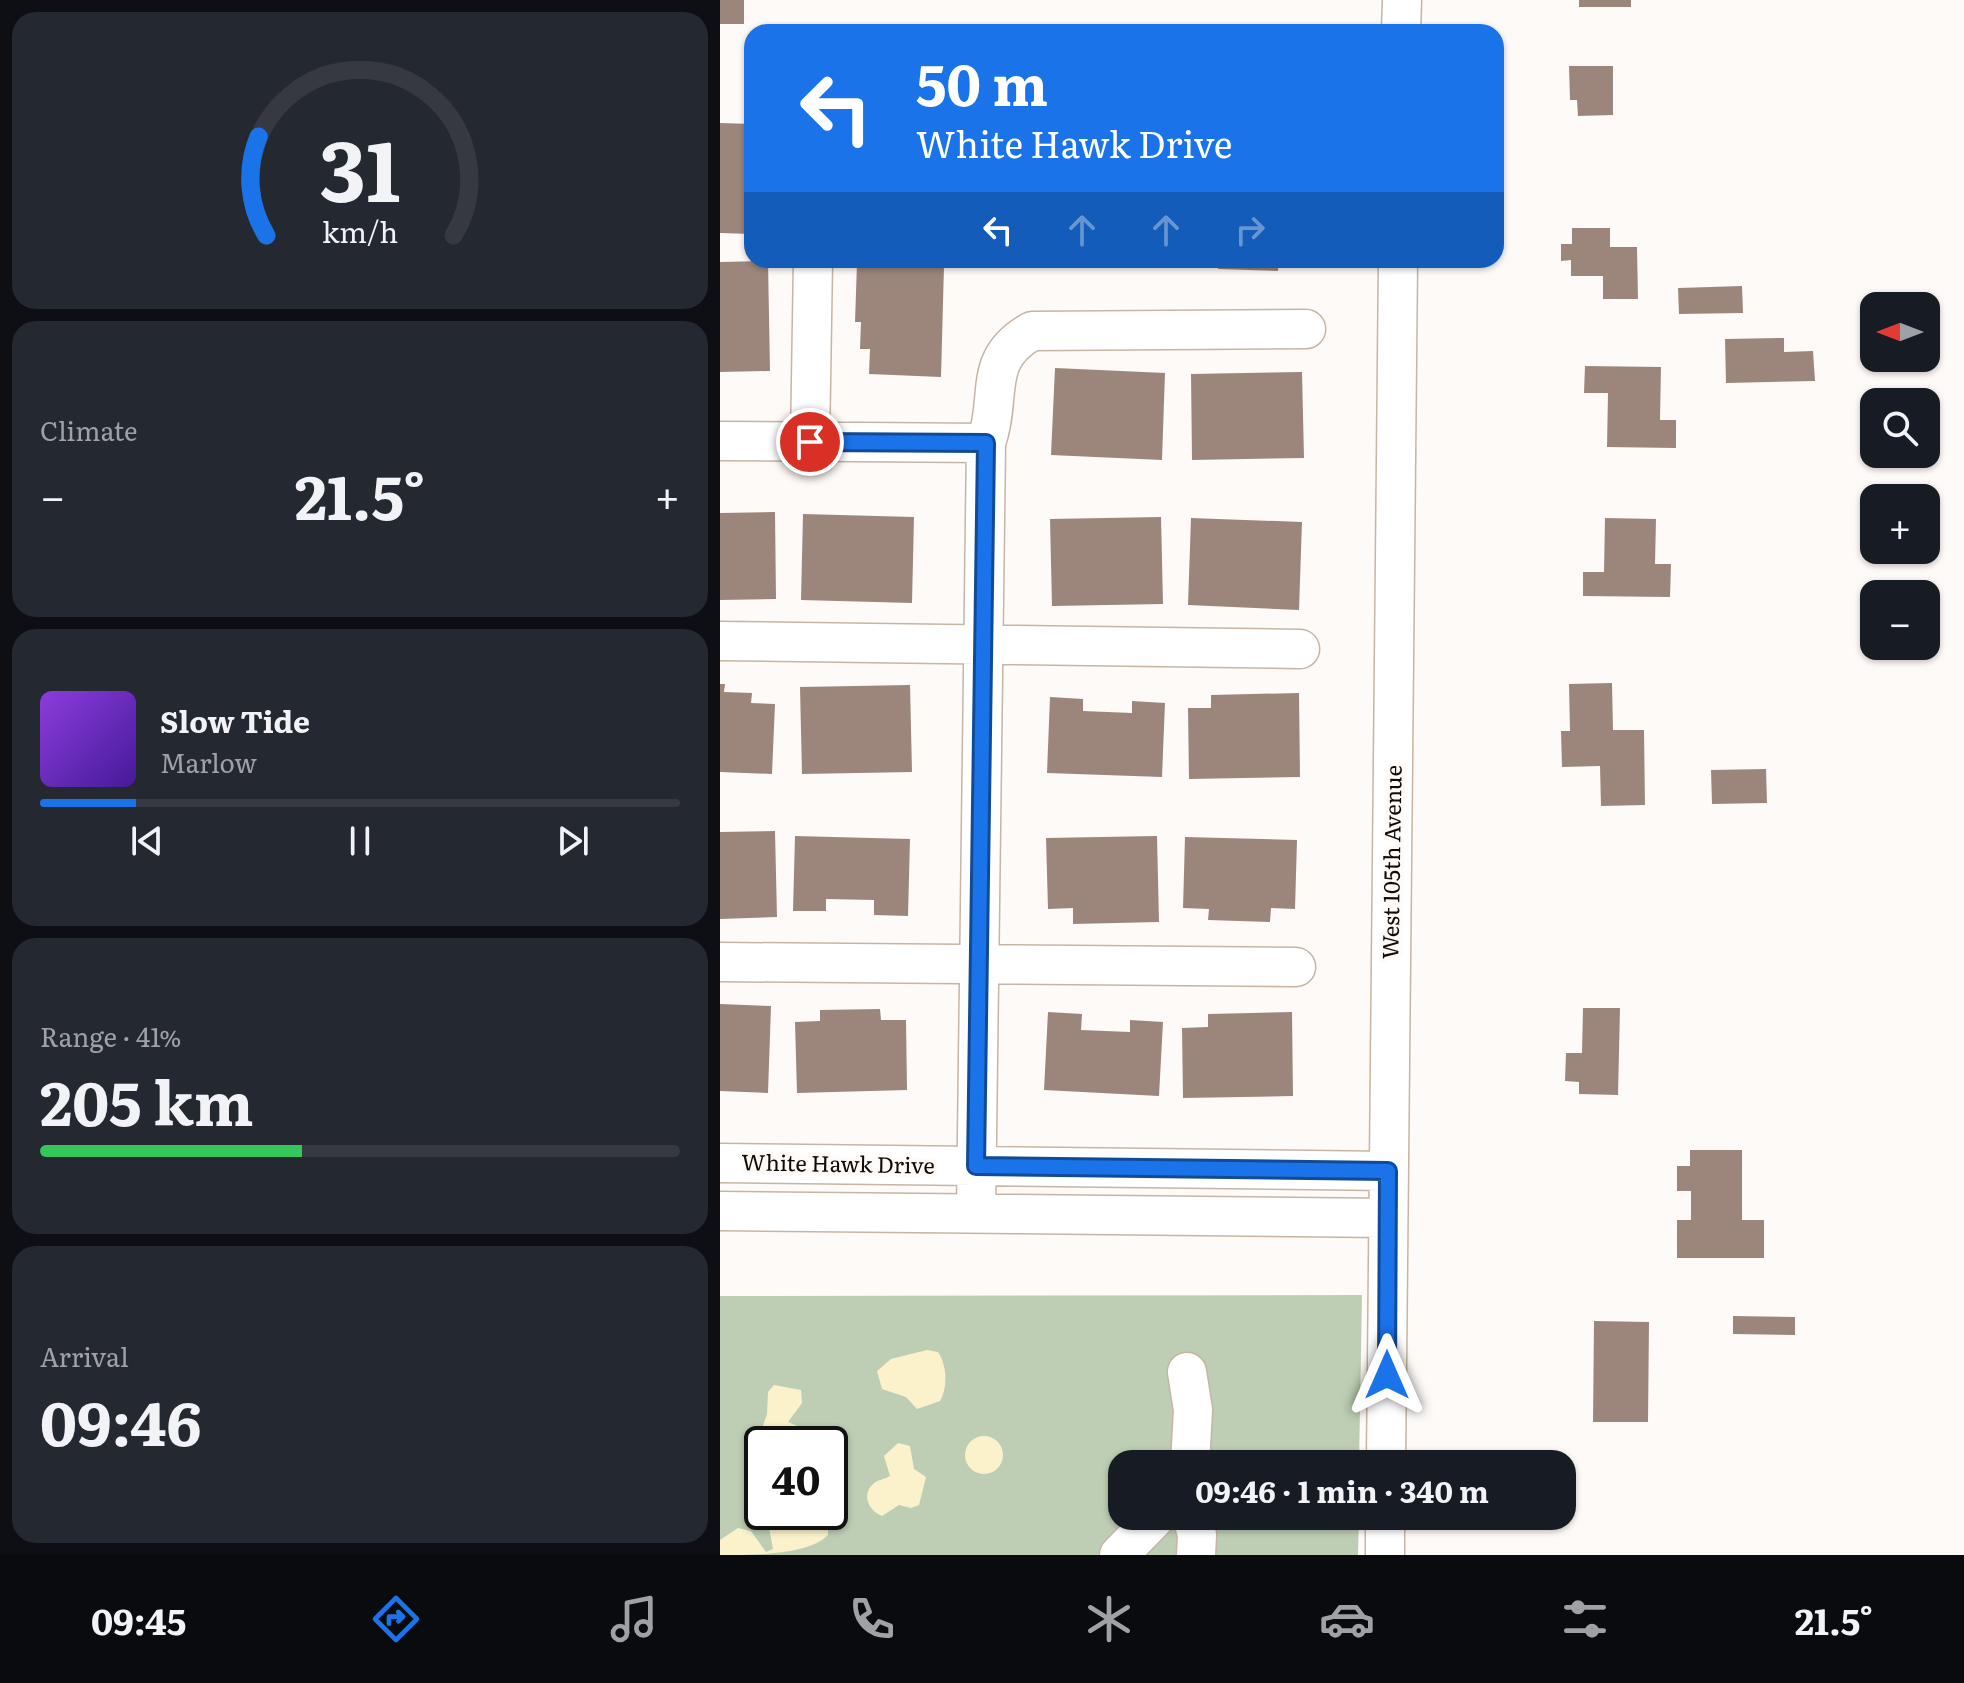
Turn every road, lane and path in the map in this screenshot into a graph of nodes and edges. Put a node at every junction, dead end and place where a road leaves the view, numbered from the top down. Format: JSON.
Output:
{"nodes":[{"id":1,"x":1402,"y":0,"type":"edge"},
{"id":2,"x":1401,"y":24,"type":"edge"},
{"id":3,"x":813,"y":268,"type":"edge"},
{"id":4,"x":1398,"y":268,"type":"edge"},
{"id":5,"x":1306,"y":329,"type":"dead end"},
{"id":6,"x":720,"y":441,"type":"edge"},
{"id":7,"x":810,"y":442,"type":"junction"},
{"id":8,"x":986,"y":443,"type":"junction"},
{"id":9,"x":720,"y":641,"type":"edge"},
{"id":10,"x":981,"y":646,"type":"junction"},
{"id":11,"x":1300,"y":649,"type":"dead end"},
{"id":12,"x":720,"y":962,"type":"edge"},
{"id":13,"x":977,"y":964,"type":"junction"},
{"id":14,"x":1296,"y":967,"type":"dead end"},
{"id":15,"x":720,"y":1163,"type":"edge"},
{"id":16,"x":976,"y":1166,"type":"junction"},
{"id":17,"x":1388,"y":1171,"type":"junction"},
{"id":18,"x":720,"y":1211,"type":"edge"},
{"id":19,"x":976,"y":1213,"type":"junction"},
{"id":20,"x":1388,"y":1218,"type":"junction"},
{"id":21,"x":1187,"y":1372,"type":"dead end"},
{"id":22,"x":1191,"y":1450,"type":"edge"},
{"id":23,"x":1386,"y":1450,"type":"edge"},
{"id":24,"x":1143,"y":1530,"type":"edge"},
{"id":25,"x":1193,"y":1530,"type":"edge"},
{"id":26,"x":1385,"y":1530,"type":"edge"},
{"id":27,"x":1119,"y":1555,"type":"edge"},
{"id":28,"x":1196,"y":1555,"type":"edge"},
{"id":29,"x":1385,"y":1555,"type":"edge"}],
"edges":[{"from":1,"to":2,"type":"street"},
{"from":3,"to":7,"type":"street"},
{"from":4,"to":17,"type":"street","name":"West 105th Avenue"},
{"from":5,"to":8,"type":"street"},
{"from":6,"to":7,"type":"street"},
{"from":7,"to":8,"type":"street"},
{"from":8,"to":10,"type":"street"},
{"from":9,"to":10,"type":"street"},
{"from":10,"to":11,"type":"street"},
{"from":10,"to":13,"type":"street"},
{"from":12,"to":13,"type":"street"},
{"from":13,"to":14,"type":"street"},
{"from":13,"to":16,"type":"street"},
{"from":15,"to":16,"type":"street","name":"White Hawk Drive"},
{"from":16,"to":17,"type":"street","name":"White Hawk Drive"},
{"from":16,"to":19,"type":"street"},
{"from":17,"to":20,"type":"street","name":"West 105th Avenue"},
{"from":18,"to":19,"type":"street"},
{"from":19,"to":20,"type":"street"},
{"from":20,"to":23,"type":"street","name":"West 105th Avenue"},
{"from":21,"to":22,"type":"street"},
{"from":24,"to":27,"type":"street"},
{"from":25,"to":28,"type":"street"},
{"from":26,"to":29,"type":"street"}]}
